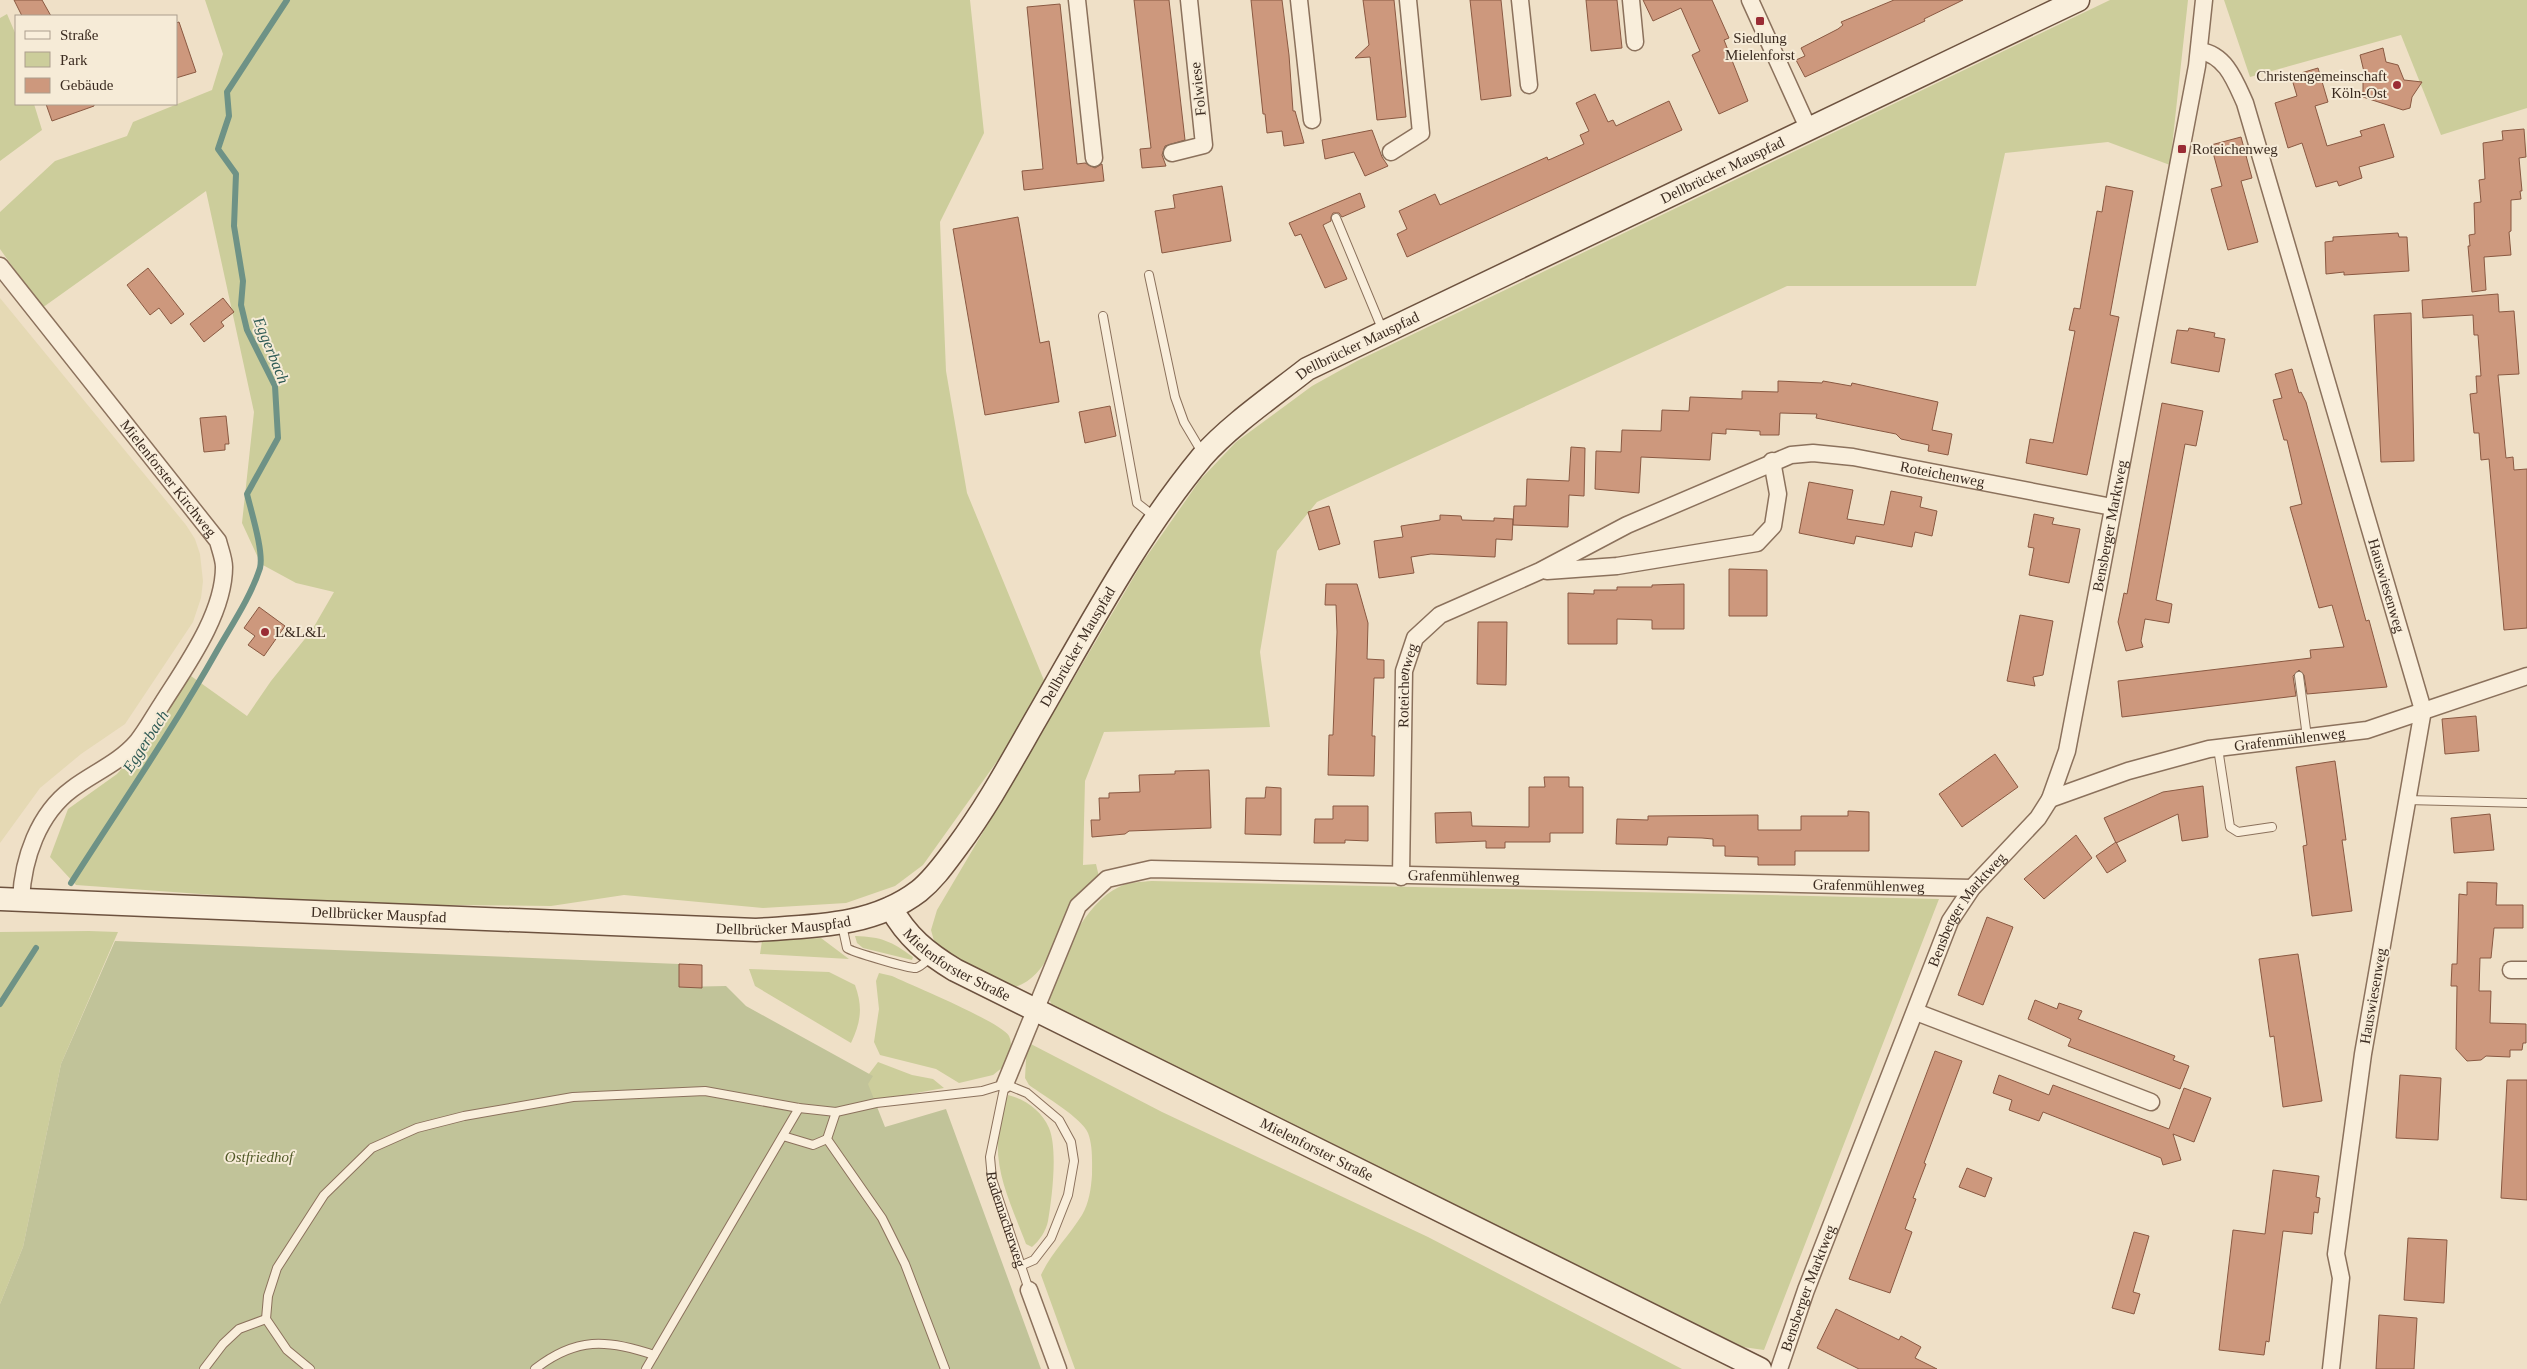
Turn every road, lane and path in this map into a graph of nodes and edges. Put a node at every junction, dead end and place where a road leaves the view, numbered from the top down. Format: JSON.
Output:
{"nodes":[{"id":1,"x":1077,"y":0,"type":"edge"},
{"id":2,"x":1189,"y":0,"type":"edge"},
{"id":3,"x":1299,"y":0,"type":"edge"},
{"id":4,"x":1408,"y":0,"type":"edge"},
{"id":5,"x":1520,"y":0,"type":"edge"},
{"id":6,"x":1631,"y":0,"type":"edge"},
{"id":7,"x":1750,"y":0,"type":"edge"},
{"id":8,"x":2078,"y":0,"type":"edge"},
{"id":9,"x":2204,"y":0,"type":"edge"},
{"id":10,"x":1635,"y":42,"type":"dead end"},
{"id":11,"x":2200,"y":51,"type":"junction"},
{"id":12,"x":1529,"y":85,"type":"dead end"},
{"id":13,"x":1312,"y":120,"type":"dead end"},
{"id":14,"x":1809,"y":130,"type":"junction"},
{"id":15,"x":1390,"y":152,"type":"dead end"},
{"id":16,"x":1172,"y":153,"type":"dead end"},
{"id":17,"x":1094,"y":158,"type":"dead end"},
{"id":18,"x":1336,"y":218,"type":"dead end"},
{"id":19,"x":0,"y":266,"type":"edge"},
{"id":20,"x":1148,"y":275,"type":"dead end"},
{"id":21,"x":1103,"y":316,"type":"dead end"},
{"id":22,"x":1384,"y":332,"type":"junction"},
{"id":23,"x":1204,"y":456,"type":"junction"},
{"id":24,"x":1772,"y":461,"type":"junction"},
{"id":25,"x":2112,"y":507,"type":"junction"},
{"id":26,"x":1157,"y":518,"type":"junction"},
{"id":27,"x":1540,"y":571,"type":"junction"},
{"id":28,"x":2299,"y":676,"type":"dead end"},
{"id":29,"x":2527,"y":676,"type":"edge"},
{"id":30,"x":2423,"y":710,"type":"junction"},
{"id":31,"x":2307,"y":737,"type":"junction"},
{"id":32,"x":2218,"y":748,"type":"junction"},
{"id":33,"x":2050,"y":800,"type":"junction"},
{"id":34,"x":2407,"y":800,"type":"junction"},
{"id":35,"x":2527,"y":803,"type":"edge"},
{"id":36,"x":2272,"y":826,"type":"dead end"},
{"id":37,"x":1401,"y":877,"type":"junction"},
{"id":38,"x":1972,"y":888,"type":"junction"},
{"id":39,"x":10,"y":899,"type":"edge"},
{"id":40,"x":891,"y":908,"type":"junction"},
{"id":41,"x":842,"y":923,"type":"junction"},
{"id":42,"x":932,"y":956,"type":"junction"},
{"id":43,"x":1035,"y":1009,"type":"junction"},
{"id":44,"x":1916,"y":1012,"type":"junction"},
{"id":45,"x":1005,"y":1084,"type":"junction"},
{"id":46,"x":2151,"y":1102,"type":"dead end"},
{"id":47,"x":799,"y":1108,"type":"junction"},
{"id":48,"x":836,"y":1112,"type":"junction"},
{"id":49,"x":783,"y":1136,"type":"junction"},
{"id":50,"x":827,"y":1139,"type":"junction"},
{"id":51,"x":1020,"y":1266,"type":"junction"},
{"id":52,"x":1029,"y":1290,"type":"joint"},
{"id":53,"x":266,"y":1319,"type":"junction"},
{"id":54,"x":654,"y":1355,"type":"junction"},
{"id":55,"x":204,"y":1369,"type":"edge"},
{"id":56,"x":310,"y":1369,"type":"edge"},
{"id":57,"x":535,"y":1369,"type":"edge"},
{"id":58,"x":646,"y":1369,"type":"edge"},
{"id":59,"x":945,"y":1369,"type":"edge"},
{"id":60,"x":1058,"y":1369,"type":"edge"},
{"id":61,"x":1760,"y":1369,"type":"edge"},
{"id":62,"x":1779,"y":1369,"type":"edge"},
{"id":63,"x":2331,"y":1369,"type":"edge"}],
"edges":[{"from":1,"to":17,"type":"street"},
{"from":2,"to":16,"type":"street","name":"Folwiese"},
{"from":3,"to":13,"type":"street"},
{"from":4,"to":15,"type":"street"},
{"from":5,"to":12,"type":"street"},
{"from":6,"to":10,"type":"street"},
{"from":7,"to":14,"type":"street"},
{"from":8,"to":14,"type":"main road","name":"Dellbrücker Mauspfad"},
{"from":9,"to":11,"type":"street","name":"Bensberger Marktweg"},
{"from":11,"to":25,"type":"street","name":"Bensberger Marktweg"},
{"from":11,"to":30,"type":"street","name":"Hauswiesenweg"},
{"from":14,"to":22,"type":"main road","name":"Dellbrücker Mauspfad"},
{"from":18,"to":22,"type":"lane"},
{"from":19,"to":39,"type":"street","name":"Mielenforster Kirchweg"},
{"from":20,"to":23,"type":"lane"},
{"from":21,"to":26,"type":"lane"},
{"from":22,"to":23,"type":"main road","name":"Dellbrücker Mauspfad"},
{"from":23,"to":26,"type":"main road","name":"Dellbrücker Mauspfad"},
{"from":24,"to":25,"type":"street","name":"Roteichenweg"},
{"from":24,"to":27,"type":"street","name":"Roteichenweg"},
{"from":24,"to":27,"type":"street","name":"Roteichenweg"},
{"from":25,"to":33,"type":"street","name":"Bensberger Marktweg"},
{"from":26,"to":40,"type":"main road","name":"Dellbrücker Mauspfad"},
{"from":27,"to":37,"type":"street","name":"Roteichenweg"},
{"from":28,"to":31,"type":"lane"},
{"from":29,"to":30,"type":"street","name":"Grafenmühlenweg"},
{"from":30,"to":31,"type":"street","name":"Grafenmühlenweg"},
{"from":30,"to":34,"type":"street","name":"Hauswiesenweg"},
{"from":31,"to":32,"type":"street","name":"Grafenmühlenweg"},
{"from":32,"to":33,"type":"street","name":"Grafenmühlenweg"},
{"from":32,"to":36,"type":"lane"},
{"from":33,"to":38,"type":"street","name":"Bensberger Marktweg"},
{"from":34,"to":35,"type":"lane"},
{"from":34,"to":63,"type":"street","name":"Hauswiesenweg"},
{"from":37,"to":38,"type":"street","name":"Grafenmühlenweg"},
{"from":37,"to":43,"type":"street","name":"Grafenmühlenweg"},
{"from":38,"to":44,"type":"street","name":"Bensberger Marktweg"},
{"from":39,"to":41,"type":"main road","name":"Dellbrücker Mauspfad"},
{"from":40,"to":41,"type":"main road","name":"Dellbrücker Mauspfad"},
{"from":40,"to":42,"type":"main road","name":"Mielenforster Straße"},
{"from":41,"to":42,"type":"lane"},
{"from":42,"to":43,"type":"main road","name":"Mielenforster Straße"},
{"from":43,"to":45,"type":"street","name":"Rademacherweg"},
{"from":43,"to":61,"type":"main road","name":"Mielenforster Straße"},
{"from":44,"to":46,"type":"street"},
{"from":44,"to":62,"type":"street","name":"Bensberger Marktweg"},
{"from":45,"to":48,"type":"lane"},
{"from":45,"to":51,"type":"lane","name":"Rademacherweg"},
{"from":45,"to":51,"type":"lane"},
{"from":47,"to":48,"type":"lane"},
{"from":47,"to":49,"type":"lane"},
{"from":47,"to":53,"type":"lane"},
{"from":48,"to":50,"type":"lane"},
{"from":49,"to":50,"type":"lane"},
{"from":49,"to":54,"type":"lane"},
{"from":50,"to":59,"type":"lane"},
{"from":51,"to":52,"type":"lane","name":"Rademacherweg"},
{"from":52,"to":60,"type":"street","name":"Rademacherweg"},
{"from":53,"to":55,"type":"lane"},
{"from":53,"to":56,"type":"lane"},
{"from":54,"to":57,"type":"lane"},
{"from":54,"to":58,"type":"lane"}]}
